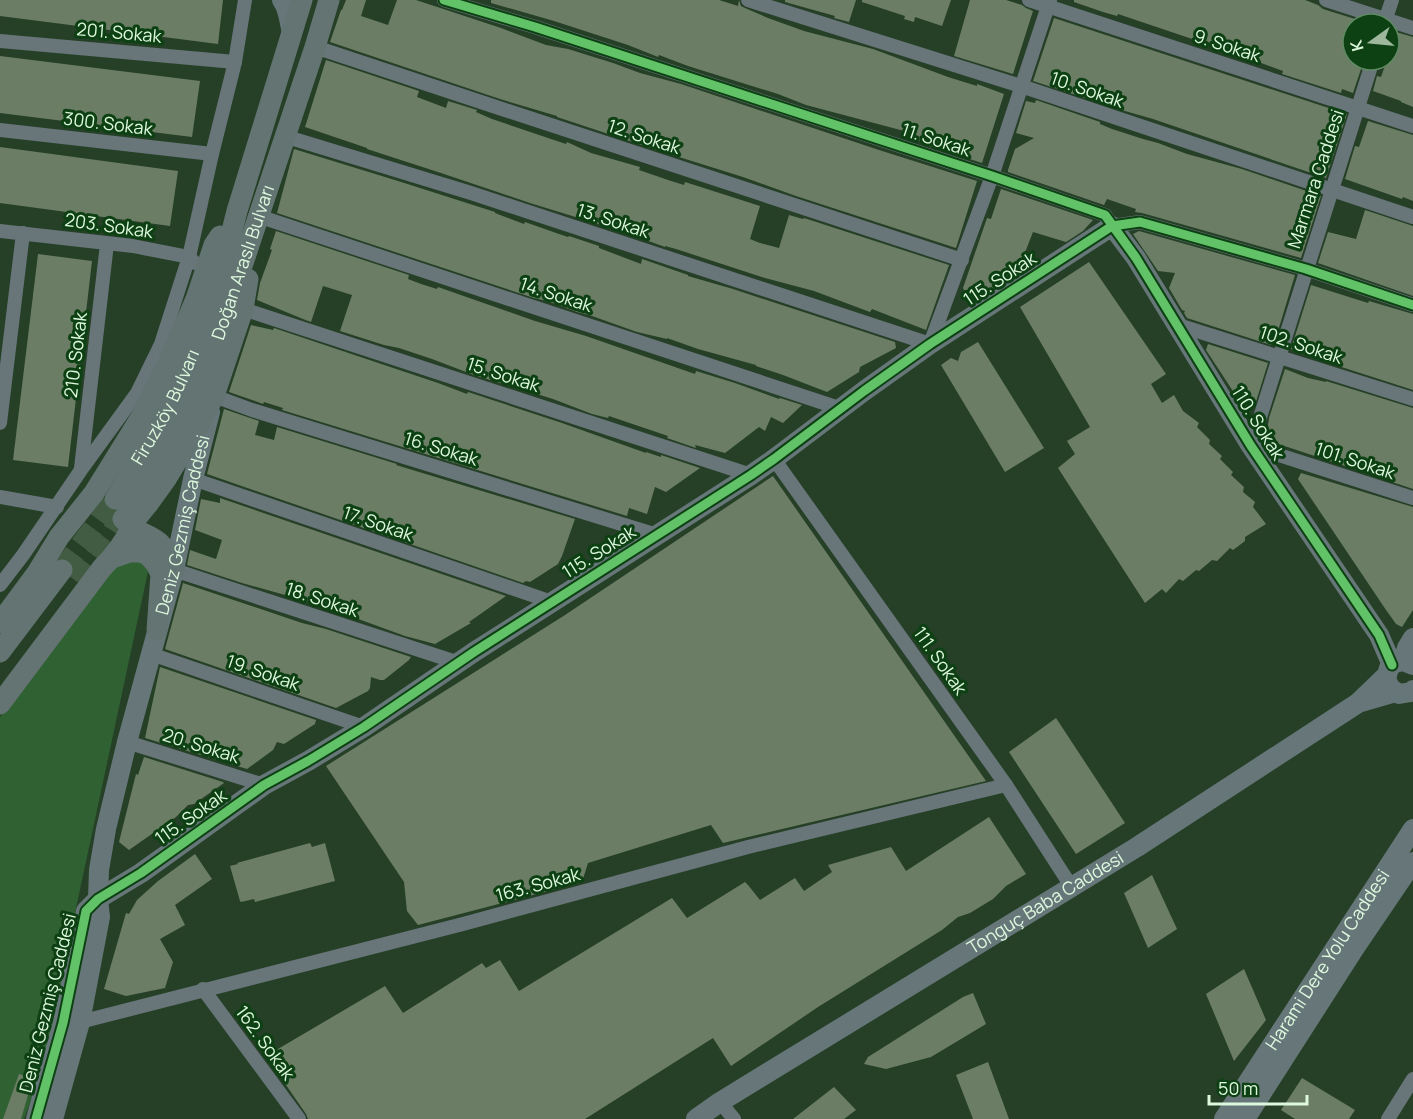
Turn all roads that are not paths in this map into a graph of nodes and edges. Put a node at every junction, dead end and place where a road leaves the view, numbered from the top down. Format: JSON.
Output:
{"nodes":[{"id":1,"x":245,"y":0,"type":"edge"},
{"id":2,"x":282,"y":0,"type":"edge"},
{"id":3,"x":302,"y":0,"type":"edge"},
{"id":4,"x":329,"y":0,"type":"edge"},
{"id":5,"x":444,"y":0,"type":"edge"},
{"id":6,"x":748,"y":0,"type":"edge"},
{"id":7,"x":1029,"y":0,"type":"edge"},
{"id":8,"x":1326,"y":0,"type":"edge"},
{"id":9,"x":1049,"y":3,"type":"edge"},
{"id":10,"x":1360,"y":12,"type":"edge"},
{"id":11,"x":292,"y":32,"type":"junction"},
{"id":12,"x":0,"y":40,"type":"edge"},
{"id":13,"x":315,"y":46,"type":"junction"},
{"id":14,"x":235,"y":62,"type":"junction"},
{"id":15,"x":1369,"y":72,"type":"edge"},
{"id":16,"x":1021,"y":86,"type":"junction"},
{"id":17,"x":1358,"y":108,"type":"junction"},
{"id":18,"x":1413,"y":126,"type":"edge"},
{"id":19,"x":0,"y":130,"type":"edge"},
{"id":20,"x":284,"y":136,"type":"junction"},
{"id":21,"x":212,"y":154,"type":"junction"},
{"id":22,"x":992,"y":176,"type":"junction"},
{"id":23,"x":1331,"y":191,"type":"junction"},
{"id":24,"x":237,"y":211,"type":"junction"},
{"id":25,"x":258,"y":216,"type":"junction"},
{"id":26,"x":1413,"y":217,"type":"edge"},
{"id":27,"x":1112,"y":226,"type":"junction"},
{"id":28,"x":0,"y":231,"type":"edge"},
{"id":29,"x":23,"y":233,"type":"junction"},
{"id":30,"x":107,"y":244,"type":"junction"},
{"id":31,"x":214,"y":245,"type":"junction"},
{"id":32,"x":189,"y":257,"type":"junction"},
{"id":33,"x":962,"y":260,"type":"junction"},
{"id":34,"x":1306,"y":269,"type":"junction"},
{"id":35,"x":205,"y":274,"type":"junction"},
{"id":36,"x":1413,"y":305,"type":"edge"},
{"id":37,"x":243,"y":309,"type":"junction"},
{"id":38,"x":1178,"y":325,"type":"junction"},
{"id":39,"x":930,"y":344,"type":"junction"},
{"id":40,"x":1280,"y":358,"type":"junction"},
{"id":41,"x":214,"y":396,"type":"junction"},
{"id":42,"x":1413,"y":399,"type":"edge"},
{"id":43,"x":842,"y":409,"type":"junction"},
{"id":44,"x":0,"y":423,"type":"edge"},
{"id":45,"x":1251,"y":446,"type":"junction"},
{"id":46,"x":774,"y":459,"type":"junction"},
{"id":47,"x":81,"y":470,"type":"junction"},
{"id":48,"x":751,"y":475,"type":"junction"},
{"id":49,"x":193,"y":479,"type":"junction"},
{"id":50,"x":0,"y":497,"type":"edge"},
{"id":51,"x":1413,"y":498,"type":"edge"},
{"id":52,"x":86,"y":503,"type":"junction"},
{"id":53,"x":57,"y":507,"type":"junction"},
{"id":54,"x":126,"y":515,"type":"junction"},
{"id":55,"x":657,"y":535,"type":"junction"},
{"id":56,"x":56,"y":542,"type":"junction"},
{"id":57,"x":106,"y":565,"type":"junction"},
{"id":58,"x":174,"y":570,"type":"junction"},
{"id":59,"x":0,"y":585,"type":"edge"},
{"id":60,"x":552,"y":602,"type":"junction"},
{"id":61,"x":0,"y":623,"type":"edge"},
{"id":62,"x":157,"y":630,"type":"junction"},
{"id":63,"x":1413,"y":639,"type":"edge"},
{"id":64,"x":0,"y":652,"type":"edge"},
{"id":65,"x":151,"y":654,"type":"junction"},
{"id":66,"x":459,"y":663,"type":"junction"},
{"id":67,"x":1404,"y":676,"type":"edge"},
{"id":68,"x":0,"y":683,"type":"edge"},
{"id":69,"x":0,"y":704,"type":"edge"},
{"id":70,"x":364,"y":727,"type":"junction"},
{"id":71,"x":127,"y":742,"type":"junction"},
{"id":72,"x":1006,"y":784,"type":"junction"},
{"id":73,"x":264,"y":785,"type":"junction"},
{"id":74,"x":1413,"y":829,"type":"edge"},
{"id":75,"x":1413,"y":862,"type":"edge"},
{"id":76,"x":1071,"y":886,"type":"junction"},
{"id":77,"x":98,"y":899,"type":"junction"},
{"id":78,"x":203,"y":989,"type":"junction"},
{"id":79,"x":80,"y":1022,"type":"junction"},
{"id":80,"x":1413,"y":1079,"type":"edge"},
{"id":81,"x":720,"y":1102,"type":"junction"},
{"id":82,"x":36,"y":1119,"type":"edge"},
{"id":83,"x":53,"y":1119,"type":"edge"},
{"id":84,"x":299,"y":1119,"type":"edge"},
{"id":85,"x":696,"y":1119,"type":"edge"},
{"id":86,"x":734,"y":1119,"type":"edge"},
{"id":87,"x":1224,"y":1119,"type":"edge"},
{"id":88,"x":1245,"y":1119,"type":"edge"},
{"id":89,"x":1388,"y":1119,"type":"edge"}],
"edges":[{"from":1,"to":14,"type":"street"},
{"from":2,"to":11,"type":"street"},
{"from":3,"to":11,"type":"main road","name":"Firuzköy Bulvarı"},
{"from":4,"to":13,"type":"main road","name":"Doğan Araslı Bulvarı"},
{"from":5,"to":22,"type":"street","name":"11. Sokak"},
{"from":6,"to":16,"type":"street","name":"10. Sokak"},
{"from":7,"to":9,"type":"street","name":"9. Sokak"},
{"from":8,"to":10,"type":"street"},
{"from":9,"to":16,"type":"street"},
{"from":9,"to":17,"type":"street","name":"9. Sokak"},
{"from":11,"to":24,"type":"main road","name":"Firuzköy Bulvarı"},
{"from":12,"to":14,"type":"street","name":"201. Sokak"},
{"from":13,"to":20,"type":"main road","name":"Doğan Araslı Bulvarı"},
{"from":13,"to":33,"type":"street","name":"12. Sokak"},
{"from":14,"to":21,"type":"street"},
{"from":15,"to":17,"type":"street","name":"Marmara Caddesi"},
{"from":16,"to":22,"type":"street"},
{"from":16,"to":23,"type":"street","name":"10. Sokak"},
{"from":17,"to":18,"type":"street","name":"9. Sokak"},
{"from":17,"to":23,"type":"street","name":"Marmara Caddesi"},
{"from":19,"to":21,"type":"street","name":"300. Sokak"},
{"from":20,"to":25,"type":"main road","name":"Doğan Araslı Bulvarı"},
{"from":20,"to":39,"type":"street","name":"13. Sokak"},
{"from":21,"to":32,"type":"street"},
{"from":22,"to":27,"type":"street","name":"11. Sokak"},
{"from":22,"to":33,"type":"street"},
{"from":23,"to":26,"type":"street","name":"10. Sokak"},
{"from":23,"to":34,"type":"street","name":"Marmara Caddesi"},
{"from":24,"to":31,"type":"main road"},
{"from":24,"to":54,"type":"main road","name":"Firuzköy Bulvarı"},
{"from":25,"to":37,"type":"main road"},
{"from":25,"to":43,"type":"street","name":"14. Sokak"},
{"from":25,"to":54,"type":"main road","name":"Doğan Araslı Bulvarı"},
{"from":27,"to":34,"type":"street"},
{"from":27,"to":38,"type":"street","name":"110. Sokak"},
{"from":27,"to":39,"type":"street","name":"115. Sokak"},
{"from":28,"to":29,"type":"street","name":"203. Sokak"},
{"from":29,"to":30,"type":"street","name":"203. Sokak"},
{"from":29,"to":44,"type":"street"},
{"from":30,"to":32,"type":"street","name":"203. Sokak"},
{"from":30,"to":47,"type":"street","name":"210. Sokak"},
{"from":31,"to":32,"type":"street"},
{"from":31,"to":35,"type":"main road"},
{"from":32,"to":35,"type":"street"},
{"from":32,"to":47,"type":"street"},
{"from":33,"to":39,"type":"street"},
{"from":34,"to":36,"type":"street"},
{"from":34,"to":40,"type":"street","name":"Marmara Caddesi"},
{"from":35,"to":52,"type":"main road"},
{"from":37,"to":41,"type":"main road"},
{"from":37,"to":48,"type":"street","name":"15. Sokak"},
{"from":38,"to":40,"type":"street","name":"102. Sokak"},
{"from":38,"to":45,"type":"street","name":"110. Sokak"},
{"from":39,"to":43,"type":"street","name":"115. Sokak"},
{"from":40,"to":42,"type":"street","name":"102. Sokak"},
{"from":40,"to":45,"type":"street","name":"Marmara Caddesi"},
{"from":41,"to":49,"type":"street","name":"Deniz Gezmiş Caddesi"},
{"from":41,"to":54,"type":"main road"},
{"from":41,"to":55,"type":"street","name":"16. Sokak"},
{"from":43,"to":46,"type":"street","name":"115. Sokak"},
{"from":45,"to":51,"type":"street","name":"101. Sokak"},
{"from":45,"to":67,"type":"street","name":"110. Sokak"},
{"from":46,"to":48,"type":"street","name":"115. Sokak"},
{"from":46,"to":72,"type":"street","name":"111. Sokak"},
{"from":47,"to":53,"type":"street"},
{"from":48,"to":55,"type":"street","name":"115. Sokak"},
{"from":49,"to":58,"type":"street","name":"Deniz Gezmiş Caddesi"},
{"from":49,"to":60,"type":"street","name":"17. Sokak"},
{"from":50,"to":53,"type":"street"},
{"from":52,"to":54,"type":"main road"},
{"from":52,"to":56,"type":"main road"},
{"from":53,"to":59,"type":"street"},
{"from":54,"to":57,"type":"main road"},
{"from":54,"to":58,"type":"main road"},
{"from":55,"to":60,"type":"street","name":"115. Sokak"},
{"from":56,"to":57,"type":"main road"},
{"from":56,"to":61,"type":"main road"},
{"from":57,"to":62,"type":"main road"},
{"from":57,"to":69,"type":"main road"},
{"from":58,"to":62,"type":"street","name":"Deniz Gezmiş Caddesi"},
{"from":58,"to":66,"type":"street","name":"18. Sokak"},
{"from":60,"to":66,"type":"street","name":"115. Sokak"},
{"from":62,"to":65,"type":"street","name":"Deniz Gezmiş Caddesi"},
{"from":63,"to":67,"type":"street"},
{"from":64,"to":68,"type":"main road"},
{"from":65,"to":70,"type":"street","name":"19. Sokak"},
{"from":65,"to":71,"type":"street","name":"Deniz Gezmiş Caddesi"},
{"from":66,"to":70,"type":"street","name":"115. Sokak"},
{"from":67,"to":76,"type":"street","name":"Tonguç Baba Caddesi"},
{"from":70,"to":73,"type":"street","name":"115. Sokak"},
{"from":71,"to":73,"type":"street","name":"20. Sokak"},
{"from":71,"to":77,"type":"street","name":"Deniz Gezmiş Caddesi"},
{"from":72,"to":76,"type":"street","name":"111. Sokak"},
{"from":72,"to":78,"type":"street","name":"163. Sokak"},
{"from":73,"to":77,"type":"street","name":"115. Sokak"},
{"from":74,"to":87,"type":"street","name":"Harami Dere Yolu Caddesi"},
{"from":75,"to":88,"type":"street","name":"Harami Dere Yolu Caddesi"},
{"from":76,"to":81,"type":"street","name":"Tonguç Baba Caddesi"},
{"from":77,"to":79,"type":"street","name":"Deniz Gezmiş Caddesi"},
{"from":77,"to":82,"type":"street","name":"Deniz Gezmiş Caddesi"},
{"from":78,"to":79,"type":"street","name":"163. Sokak"},
{"from":78,"to":84,"type":"street","name":"162. Sokak"},
{"from":79,"to":83,"type":"street","name":"Deniz Gezmiş Caddesi"},
{"from":80,"to":89,"type":"street"},
{"from":81,"to":85,"type":"street","name":"Tonguç Baba Caddesi"},
{"from":81,"to":86,"type":"street"}]}
